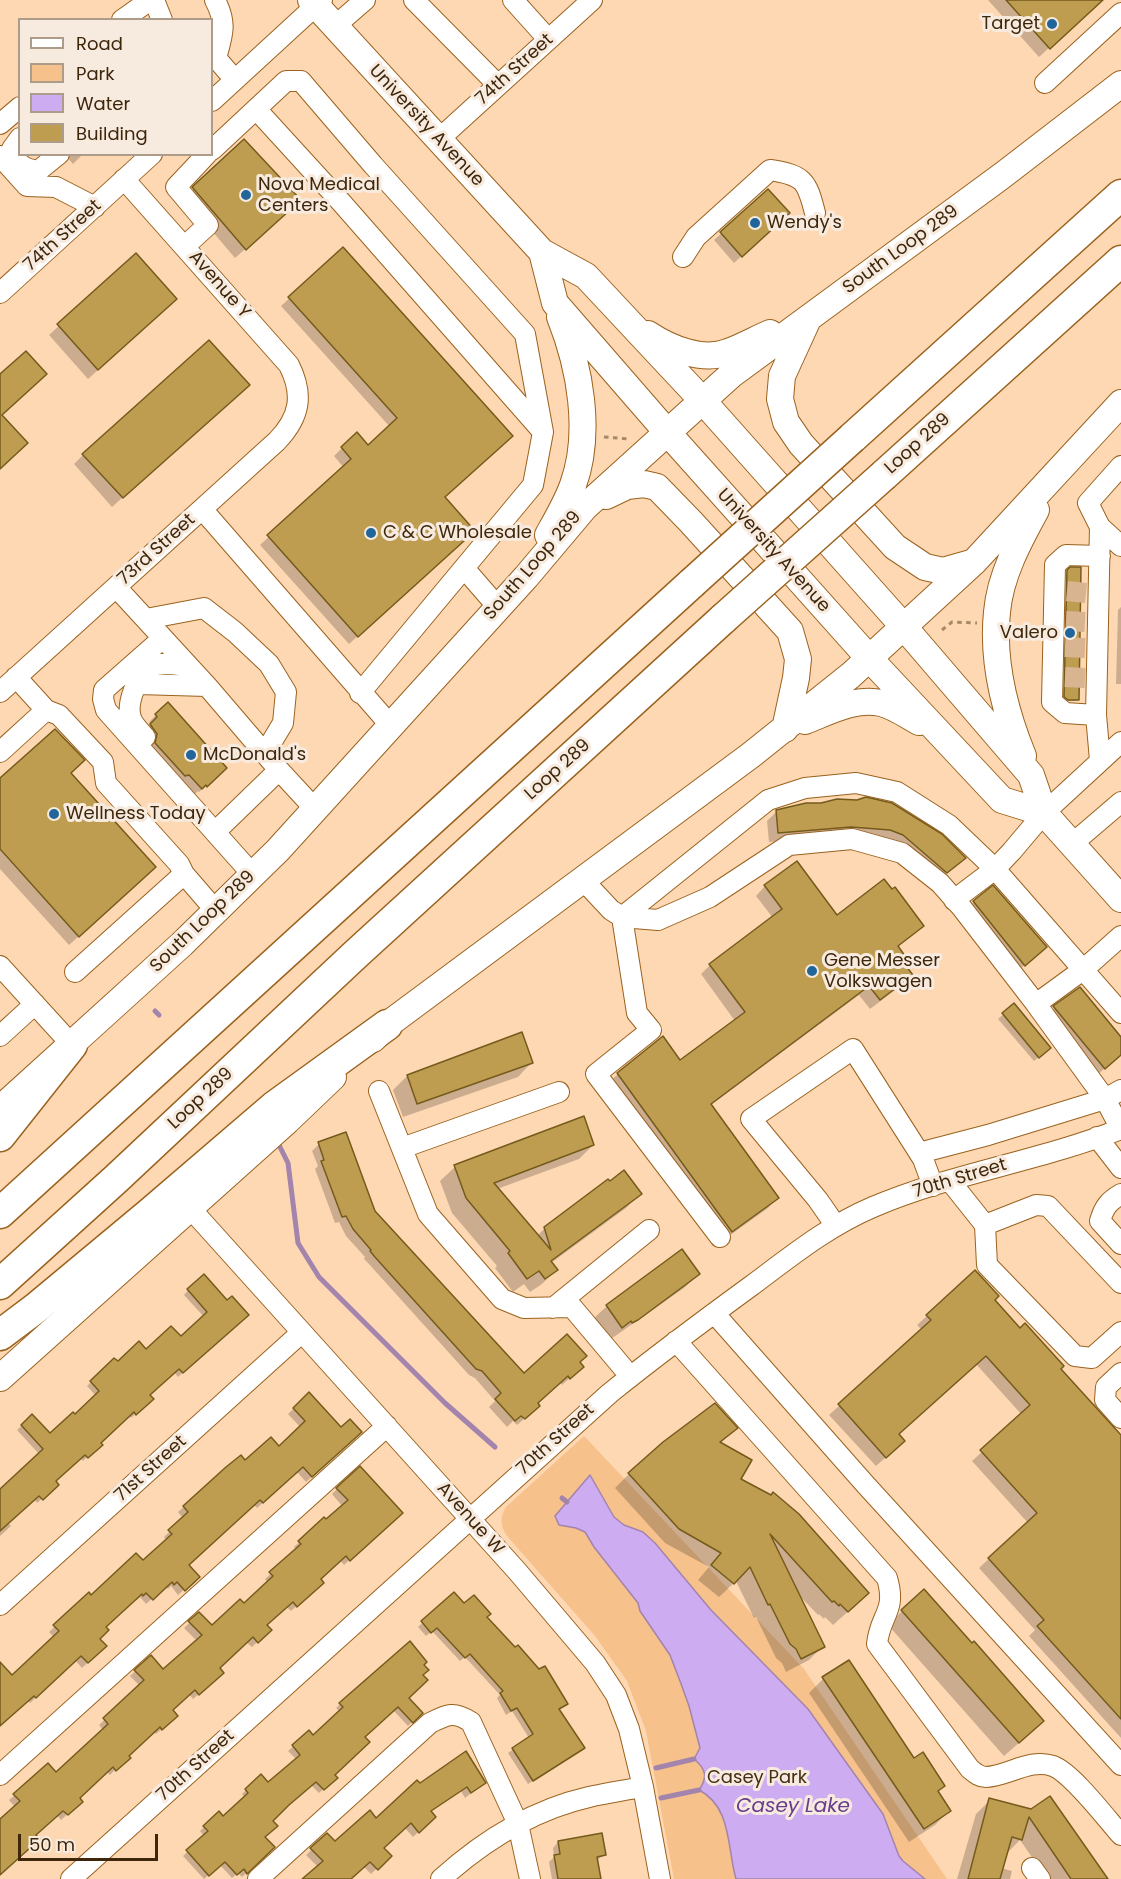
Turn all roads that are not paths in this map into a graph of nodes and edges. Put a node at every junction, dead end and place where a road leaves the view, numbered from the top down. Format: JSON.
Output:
{"nodes":[{"id":1,"x":215,"y":0,"type":"edge"},
{"id":2,"x":365,"y":0,"type":"edge"},
{"id":3,"x":414,"y":0,"type":"edge"},
{"id":4,"x":513,"y":0,"type":"edge"},
{"id":5,"x":592,"y":0,"type":"edge"},
{"id":6,"x":316,"y":2,"type":"edge"},
{"id":7,"x":157,"y":11,"type":"edge"},
{"id":8,"x":1121,"y":13,"type":"edge"},
{"id":9,"x":130,"y":18,"type":"edge"},
{"id":10,"x":335,"y":26,"type":"junction"},
{"id":11,"x":548,"y":39,"type":"junction"},
{"id":12,"x":214,"y":58,"type":"edge"},
{"id":13,"x":235,"y":80,"type":"junction"},
{"id":14,"x":1045,"y":83,"type":"dead end"},
{"id":15,"x":1121,"y":84,"type":"edge"},
{"id":16,"x":498,"y":86,"type":"junction"},
{"id":17,"x":213,"y":100,"type":"edge"},
{"id":18,"x":18,"y":109,"type":"edge"},
{"id":19,"x":255,"y":109,"type":"junction"},
{"id":20,"x":0,"y":124,"type":"edge"},
{"id":21,"x":438,"y":140,"type":"junction"},
{"id":22,"x":18,"y":141,"type":"edge"},
{"id":23,"x":213,"y":144,"type":"edge"},
{"id":24,"x":0,"y":156,"type":"edge"},
{"id":25,"x":57,"y":156,"type":"edge"},
{"id":26,"x":150,"y":156,"type":"edge"},
{"id":27,"x":203,"y":156,"type":"edge"},
{"id":28,"x":124,"y":179,"type":"junction"},
{"id":29,"x":1121,"y":195,"type":"edge"},
{"id":30,"x":95,"y":207,"type":"junction"},
{"id":31,"x":815,"y":213,"type":"dead end"},
{"id":32,"x":185,"y":246,"type":"junction"},
{"id":33,"x":542,"y":252,"type":"junction"},
{"id":34,"x":683,"y":257,"type":"dead end"},
{"id":35,"x":1121,"y":261,"type":"edge"},
{"id":36,"x":0,"y":293,"type":"edge"},
{"id":37,"x":555,"y":303,"type":"junction"},
{"id":38,"x":809,"y":316,"type":"junction"},
{"id":39,"x":633,"y":325,"type":"junction"},
{"id":40,"x":299,"y":399,"type":"joint"},
{"id":41,"x":702,"y":400,"type":"junction"},
{"id":42,"x":1121,"y":403,"type":"edge"},
{"id":43,"x":543,"y":432,"type":"junction"},
{"id":44,"x":667,"y":432,"type":"junction"},
{"id":45,"x":1121,"y":466,"type":"edge"},
{"id":46,"x":1056,"y":473,"type":"junction"},
{"id":47,"x":585,"y":507,"type":"junction"},
{"id":48,"x":202,"y":509,"type":"junction"},
{"id":49,"x":1100,"y":527,"type":"junction"},
{"id":50,"x":1121,"y":546,"type":"edge"},
{"id":51,"x":1100,"y":556,"type":"junction"},
{"id":52,"x":974,"y":562,"type":"junction"},
{"id":53,"x":464,"y":568,"type":"junction"},
{"id":54,"x":526,"y":577,"type":"junction"},
{"id":55,"x":116,"y":587,"type":"junction"},
{"id":56,"x":1077,"y":592,"type":"junction"},
{"id":57,"x":498,"y":606,"type":"junction"},
{"id":58,"x":146,"y":619,"type":"junction"},
{"id":59,"x":1076,"y":621,"type":"junction"},
{"id":60,"x":904,"y":627,"type":"junction"},
{"id":61,"x":163,"y":638,"type":"junction"},
{"id":62,"x":869,"y":658,"type":"junction"},
{"id":63,"x":188,"y":666,"type":"junction"},
{"id":64,"x":16,"y":677,"type":"junction"},
{"id":65,"x":138,"y":684,"type":"junction"},
{"id":66,"x":207,"y":686,"type":"junction"},
{"id":67,"x":0,"y":692,"type":"edge"},
{"id":68,"x":360,"y":693,"type":"junction"},
{"id":69,"x":46,"y":710,"type":"junction"},
{"id":70,"x":1096,"y":715,"type":"junction"},
{"id":71,"x":391,"y":726,"type":"junction"},
{"id":72,"x":785,"y":729,"type":"junction"},
{"id":73,"x":939,"y":735,"type":"junction"},
{"id":74,"x":1121,"y":742,"type":"edge"},
{"id":75,"x":0,"y":752,"type":"edge"},
{"id":76,"x":265,"y":753,"type":"junction"},
{"id":77,"x":1100,"y":760,"type":"junction"},
{"id":78,"x":279,"y":770,"type":"junction"},
{"id":79,"x":1031,"y":775,"type":"junction"},
{"id":80,"x":1121,"y":802,"type":"edge"},
{"id":81,"x":315,"y":809,"type":"junction"},
{"id":82,"x":1044,"y":813,"type":"junction"},
{"id":83,"x":212,"y":827,"type":"junction"},
{"id":84,"x":1072,"y":844,"type":"junction"},
{"id":85,"x":995,"y":869,"type":"junction"},
{"id":86,"x":184,"y":874,"type":"junction"},
{"id":87,"x":253,"y":874,"type":"junction"},
{"id":88,"x":583,"y":880,"type":"junction"},
{"id":89,"x":1121,"y":899,"type":"edge"},
{"id":90,"x":954,"y":900,"type":"junction"},
{"id":91,"x":216,"y":911,"type":"junction"},
{"id":92,"x":622,"y":917,"type":"junction"},
{"id":93,"x":1121,"y":936,"type":"edge"},
{"id":94,"x":0,"y":966,"type":"edge"},
{"id":95,"x":1084,"y":969,"type":"junction"},
{"id":96,"x":75,"y":972,"type":"dead end"},
{"id":97,"x":35,"y":1004,"type":"junction"},
{"id":98,"x":1036,"y":1004,"type":"junction"},
{"id":99,"x":1121,"y":1013,"type":"edge"},
{"id":100,"x":387,"y":1025,"type":"junction"},
{"id":101,"x":0,"y":1036,"type":"edge"},
{"id":102,"x":72,"y":1045,"type":"junction"},
{"id":103,"x":379,"y":1091,"type":"dead end"},
{"id":104,"x":560,"y":1092,"type":"dead end"},
{"id":105,"x":1113,"y":1095,"type":"edge"},
{"id":106,"x":0,"y":1109,"type":"edge"},
{"id":107,"x":1121,"y":1129,"type":"edge"},
{"id":108,"x":0,"y":1136,"type":"edge"},
{"id":109,"x":1097,"y":1137,"type":"junction"},
{"id":110,"x":402,"y":1148,"type":"junction"},
{"id":111,"x":919,"y":1153,"type":"junction"},
{"id":112,"x":1121,"y":1168,"type":"edge"},
{"id":113,"x":941,"y":1184,"type":"junction"},
{"id":114,"x":1121,"y":1194,"type":"edge"},
{"id":115,"x":190,"y":1208,"type":"junction"},
{"id":116,"x":0,"y":1213,"type":"edge"},
{"id":117,"x":985,"y":1225,"type":"junction"},
{"id":118,"x":836,"y":1226,"type":"junction"},
{"id":119,"x":649,"y":1230,"type":"dead end"},
{"id":120,"x":720,"y":1237,"type":"dead end"},
{"id":121,"x":1121,"y":1244,"type":"edge"},
{"id":122,"x":1121,"y":1283,"type":"edge"},
{"id":123,"x":0,"y":1284,"type":"edge"},
{"id":124,"x":553,"y":1308,"type":"junction"},
{"id":125,"x":714,"y":1313,"type":"junction"},
{"id":126,"x":1121,"y":1332,"type":"edge"},
{"id":127,"x":301,"y":1333,"type":"junction"},
{"id":128,"x":0,"y":1335,"type":"edge"},
{"id":129,"x":676,"y":1341,"type":"junction"},
{"id":130,"x":1121,"y":1373,"type":"edge"},
{"id":131,"x":630,"y":1376,"type":"junction"},
{"id":132,"x":0,"y":1378,"type":"edge"},
{"id":133,"x":1121,"y":1418,"type":"edge"},
{"id":134,"x":387,"y":1426,"type":"junction"},
{"id":135,"x":470,"y":1518,"type":"junction"},
{"id":136,"x":0,"y":1605,"type":"edge"},
{"id":137,"x":1121,"y":1765,"type":"edge"},
{"id":138,"x":0,"y":1775,"type":"edge"},
{"id":139,"x":643,"y":1787,"type":"junction"},
{"id":140,"x":518,"y":1824,"type":"junction"},
{"id":141,"x":1121,"y":1835,"type":"edge"},
{"id":142,"x":71,"y":1879,"type":"edge"},
{"id":143,"x":258,"y":1879,"type":"edge"},
{"id":144,"x":441,"y":1879,"type":"edge"},
{"id":145,"x":530,"y":1879,"type":"edge"},
{"id":146,"x":660,"y":1879,"type":"edge"}],
"edges":[{"from":1,"to":12,"type":"street"},
{"from":2,"to":10,"type":"street"},
{"from":3,"to":16,"type":"street"},
{"from":4,"to":11,"type":"street"},
{"from":5,"to":11,"type":"street","name":"74th Street"},
{"from":6,"to":10,"type":"main road","name":"University Avenue"},
{"from":6,"to":13,"type":"street"},
{"from":7,"to":9,"type":"street"},
{"from":8,"to":14,"type":"street"},
{"from":10,"to":21,"type":"main road","name":"University Avenue"},
{"from":11,"to":16,"type":"street","name":"74th Street"},
{"from":12,"to":13,"type":"street"},
{"from":13,"to":17,"type":"street"},
{"from":15,"to":38,"type":"main road","name":"South Loop 289"},
{"from":16,"to":21,"type":"street","name":"74th Street"},
{"from":18,"to":20,"type":"street"},
{"from":19,"to":23,"type":"street"},
{"from":19,"to":43,"type":"street"},
{"from":19,"to":43,"type":"street"},
{"from":21,"to":33,"type":"main road","name":"University Avenue"},
{"from":22,"to":25,"type":"street"},
{"from":24,"to":30,"type":"street"},
{"from":26,"to":28,"type":"street","name":"74th Street"},
{"from":27,"to":32,"type":"street"},
{"from":28,"to":30,"type":"street","name":"74th Street"},
{"from":28,"to":32,"type":"street","name":"Avenue Y"},
{"from":29,"to":116,"type":"highway","bridge":true},
{"from":30,"to":36,"type":"street","name":"74th Street"},
{"from":31,"to":34,"type":"street"},
{"from":32,"to":40,"type":"street","name":"Avenue Y"},
{"from":33,"to":37,"type":"main road","name":"University Avenue"},
{"from":33,"to":39,"type":"main road","name":"University Avenue"},
{"from":35,"to":123,"type":"highway","name":"Loop 289","bridge":true},
{"from":37,"to":44,"type":"main road","name":"University Avenue"},
{"from":37,"to":54,"type":"main road"},
{"from":38,"to":39,"type":"main road"},
{"from":38,"to":41,"type":"main road","name":"South Loop 289"},
{"from":38,"to":52,"type":"main road"},
{"from":39,"to":41,"type":"main road","name":"University Avenue"},
{"from":40,"to":48,"type":"street","name":"73rd Street"},
{"from":41,"to":44,"type":"main road","name":"South Loop 289"},
{"from":41,"to":60,"type":"main road","name":"University Avenue"},
{"from":42,"to":46,"type":"main road"},
{"from":43,"to":53,"type":"street"},
{"from":44,"to":47,"type":"main road","name":"South Loop 289"},
{"from":44,"to":62,"type":"main road","name":"University Avenue"},
{"from":45,"to":49,"type":"street"},
{"from":46,"to":52,"type":"main road"},
{"from":46,"to":79,"type":"main road"},
{"from":47,"to":54,"type":"main road","name":"South Loop 289"},
{"from":47,"to":72,"type":"main road"},
{"from":48,"to":55,"type":"street","name":"73rd Street"},
{"from":48,"to":68,"type":"street"},
{"from":49,"to":50,"type":"street"},
{"from":49,"to":51,"type":"street"},
{"from":51,"to":56,"type":"street"},
{"from":51,"to":56,"type":"street"},
{"from":52,"to":60,"type":"main road"},
{"from":53,"to":57,"type":"street"},
{"from":53,"to":68,"type":"street"},
{"from":54,"to":57,"type":"main road","name":"South Loop 289"},
{"from":55,"to":58,"type":"street"},
{"from":55,"to":64,"type":"street","name":"73rd Street"},
{"from":56,"to":59,"type":"street"},
{"from":56,"to":59,"type":"street"},
{"from":57,"to":71,"type":"main road","name":"South Loop 289"},
{"from":58,"to":61,"type":"street"},
{"from":58,"to":76,"type":"street"},
{"from":59,"to":70,"type":"street"},
{"from":59,"to":70,"type":"street"},
{"from":60,"to":62,"type":"main road"},
{"from":60,"to":79,"type":"main road","name":"University Avenue"},
{"from":61,"to":63,"type":"street"},
{"from":61,"to":83,"type":"street"},
{"from":62,"to":72,"type":"main road"},
{"from":62,"to":73,"type":"main road","name":"University Avenue"},
{"from":63,"to":65,"type":"street"},
{"from":63,"to":66,"type":"street"},
{"from":64,"to":67,"type":"street","name":"73rd Street"},
{"from":64,"to":69,"type":"street"},
{"from":65,"to":66,"type":"street"},
{"from":65,"to":83,"type":"street"},
{"from":66,"to":76,"type":"street"},
{"from":68,"to":71,"type":"street"},
{"from":69,"to":75,"type":"street"},
{"from":69,"to":86,"type":"street"},
{"from":70,"to":77,"type":"street"},
{"from":71,"to":81,"type":"main road","name":"South Loop 289"},
{"from":72,"to":73,"type":"main road"},
{"from":72,"to":88,"type":"main road"},
{"from":73,"to":82,"type":"main road","name":"University Avenue"},
{"from":74,"to":77,"type":"street"},
{"from":76,"to":78,"type":"street"},
{"from":77,"to":82,"type":"street"},
{"from":78,"to":81,"type":"street"},
{"from":78,"to":83,"type":"street"},
{"from":79,"to":82,"type":"main road","name":"University Avenue"},
{"from":80,"to":84,"type":"street"},
{"from":81,"to":87,"type":"main road","name":"South Loop 289"},
{"from":82,"to":84,"type":"main road","name":"University Avenue"},
{"from":82,"to":85,"type":"street"},
{"from":83,"to":87,"type":"street"},
{"from":84,"to":89,"type":"main road","name":"University Avenue"},
{"from":85,"to":90,"type":"street"},
{"from":85,"to":92,"type":"street"},
{"from":85,"to":95,"type":"street"},
{"from":86,"to":91,"type":"street"},
{"from":86,"to":96,"type":"street"},
{"from":87,"to":91,"type":"main road","name":"South Loop 289"},
{"from":88,"to":92,"type":"street"},
{"from":88,"to":100,"type":"main road"},
{"from":90,"to":92,"type":"street"},
{"from":90,"to":98,"type":"street"},
{"from":91,"to":102,"type":"main road","name":"South Loop 289"},
{"from":92,"to":120,"type":"street"},
{"from":93,"to":95,"type":"street"},
{"from":94,"to":97,"type":"street"},
{"from":95,"to":98,"type":"street"},
{"from":95,"to":99,"type":"street"},
{"from":97,"to":101,"type":"street"},
{"from":97,"to":102,"type":"street"},
{"from":98,"to":105,"type":"street"},
{"from":100,"to":115,"type":"main road"},
{"from":100,"to":128,"type":"highway"},
{"from":102,"to":106,"type":"main road","name":"South Loop 289"},
{"from":102,"to":108,"type":"highway"},
{"from":103,"to":110,"type":"street"},
{"from":104,"to":110,"type":"street"},
{"from":105,"to":107,"type":"street"},
{"from":105,"to":111,"type":"street"},
{"from":107,"to":109,"type":"street","name":"70th Street"},
{"from":109,"to":112,"type":"street"},
{"from":109,"to":113,"type":"street","name":"70th Street"},
{"from":110,"to":124,"type":"street"},
{"from":111,"to":113,"type":"street"},
{"from":111,"to":118,"type":"street"},
{"from":113,"to":117,"type":"street"},
{"from":113,"to":118,"type":"street","name":"70th Street"},
{"from":114,"to":121,"type":"street"},
{"from":115,"to":127,"type":"street","name":"Avenue W"},
{"from":115,"to":132,"type":"main road"},
{"from":117,"to":122,"type":"street"},
{"from":117,"to":126,"type":"street"},
{"from":118,"to":125,"type":"street","name":"70th Street"},
{"from":119,"to":124,"type":"street"},
{"from":124,"to":131,"type":"street"},
{"from":125,"to":129,"type":"street","name":"70th Street"},
{"from":125,"to":137,"type":"street"},
{"from":127,"to":134,"type":"street","name":"Avenue W"},
{"from":127,"to":136,"type":"street","name":"71st Street"},
{"from":129,"to":131,"type":"street","name":"70th Street"},
{"from":129,"to":141,"type":"street"},
{"from":130,"to":133,"type":"street"},
{"from":131,"to":135,"type":"street","name":"70th Street"},
{"from":134,"to":135,"type":"street","name":"Avenue W"},
{"from":134,"to":138,"type":"street"},
{"from":135,"to":139,"type":"street","name":"Avenue W"},
{"from":135,"to":142,"type":"street","name":"70th Street"},
{"from":139,"to":140,"type":"street"},
{"from":139,"to":146,"type":"street","name":"Avenue W"},
{"from":140,"to":143,"type":"street"},
{"from":140,"to":144,"type":"street"},
{"from":140,"to":145,"type":"street"}]}
